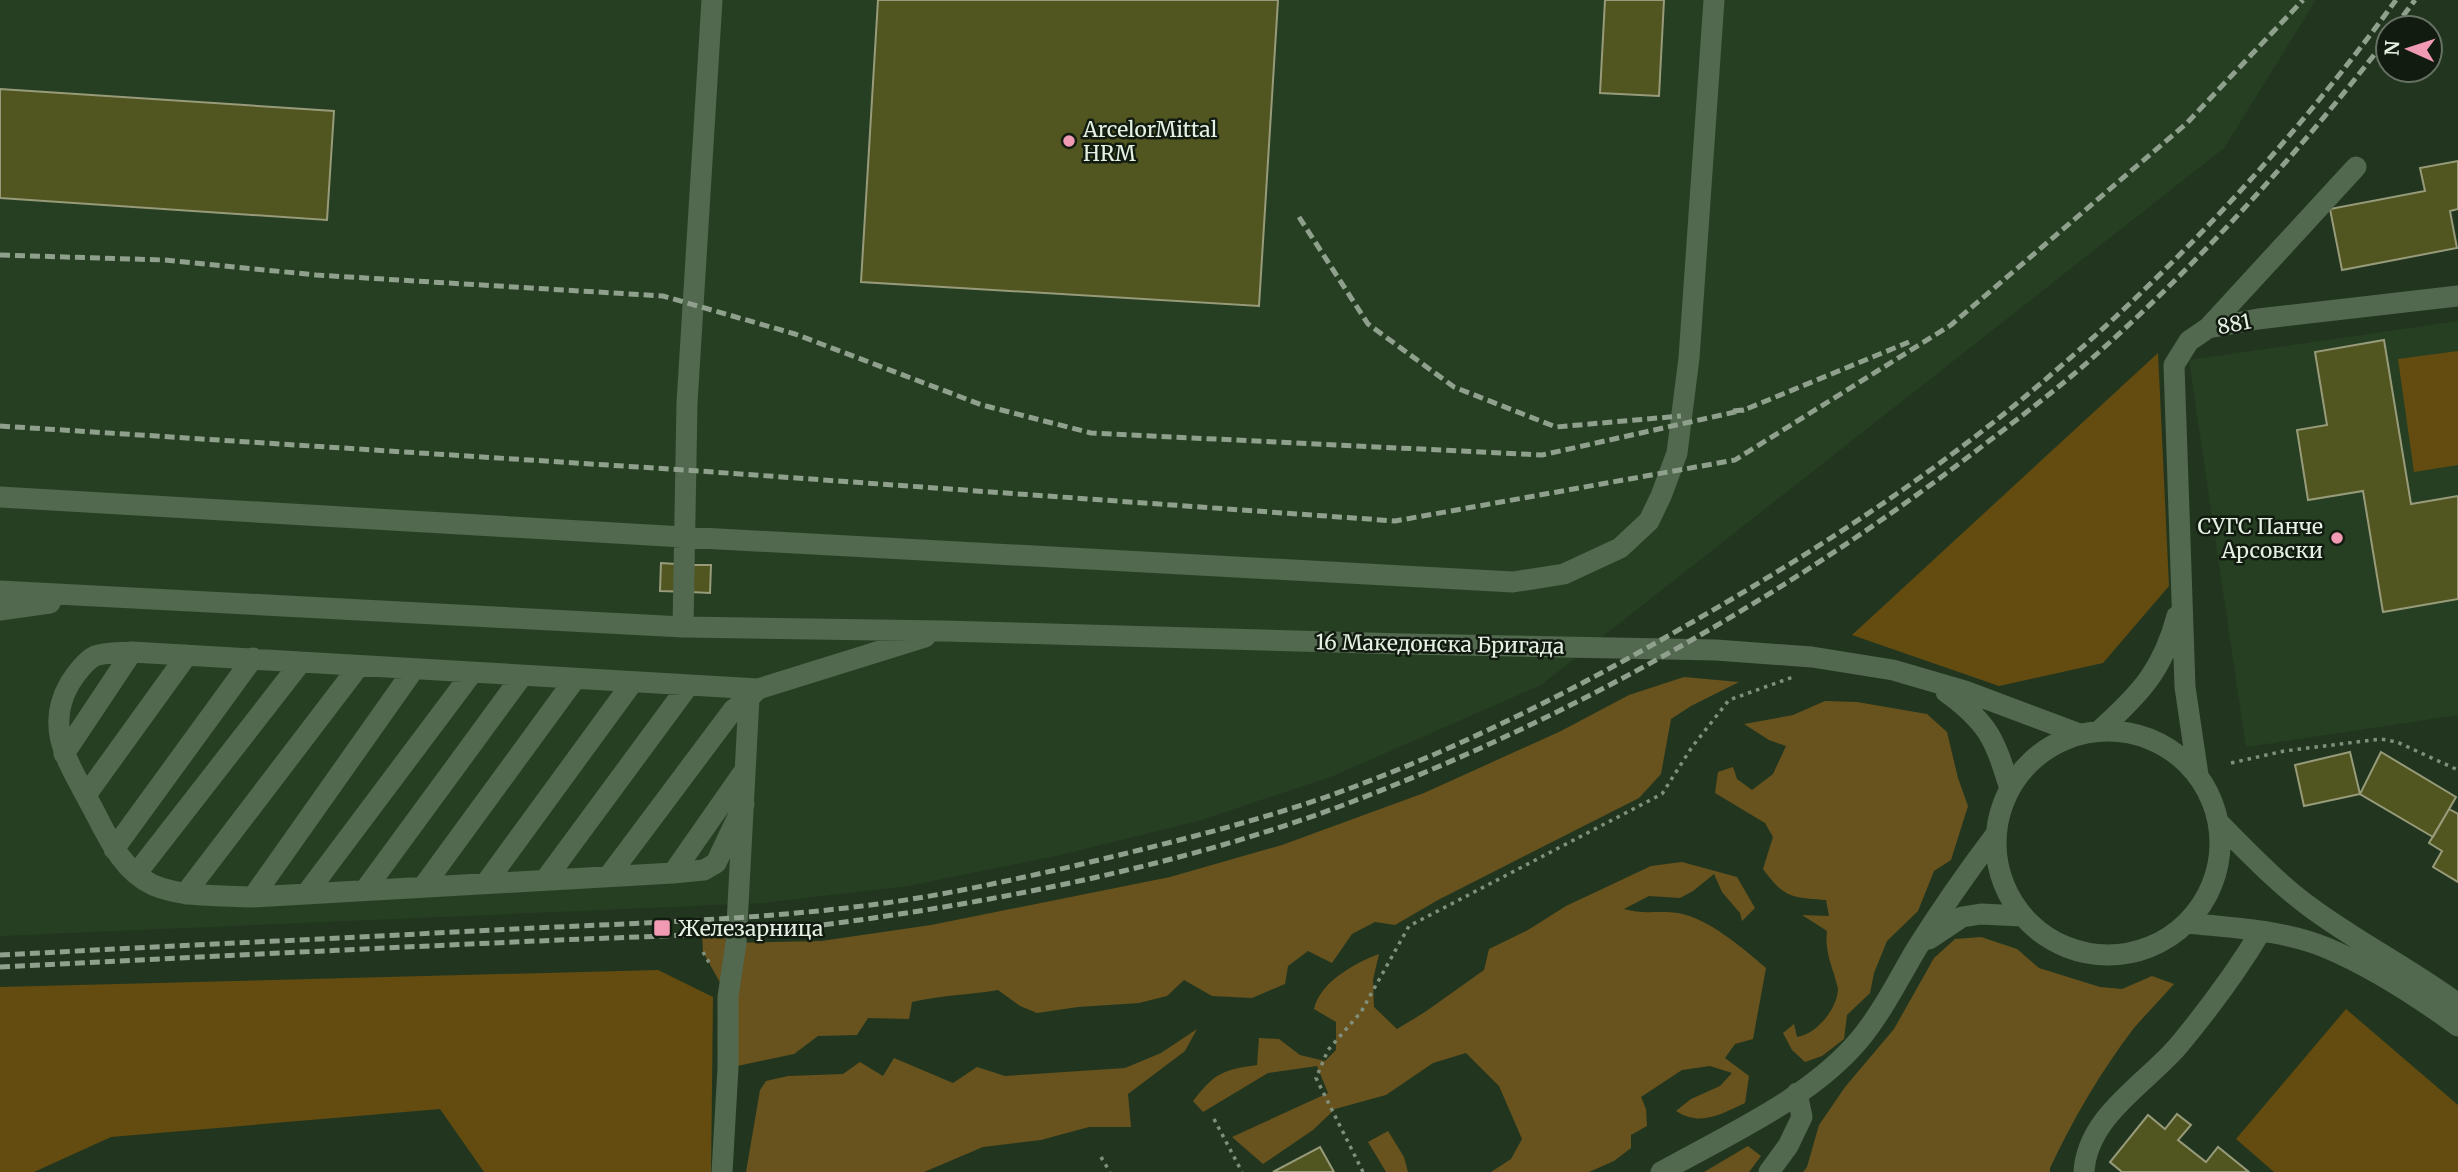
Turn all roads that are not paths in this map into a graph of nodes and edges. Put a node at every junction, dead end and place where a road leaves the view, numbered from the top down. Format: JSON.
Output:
{"nodes":[{"id":1,"x":712,"y":0,"type":"edge"},
{"id":2,"x":1714,"y":0,"type":"edge"},
{"id":3,"x":2356,"y":167,"type":"dead end"},
{"id":4,"x":2458,"y":296,"type":"edge"},
{"id":5,"x":2208,"y":328,"type":"junction"},
{"id":6,"x":0,"y":497,"type":"edge"},
{"id":7,"x":683,"y":537,"type":"junction"},
{"id":8,"x":0,"y":591,"type":"edge"},
{"id":9,"x":85,"y":597,"type":"junction"},
{"id":10,"x":2182,"y":597,"type":"junction"},
{"id":11,"x":0,"y":610,"type":"edge"},
{"id":12,"x":683,"y":627,"type":"junction"},
{"id":13,"x":944,"y":631,"type":"junction"},
{"id":14,"x":132,"y":652,"type":"junction"},
{"id":15,"x":187,"y":655,"type":"junction"},
{"id":16,"x":253,"y":659,"type":"junction"},
{"id":17,"x":301,"y":662,"type":"junction"},
{"id":18,"x":359,"y":666,"type":"junction"},
{"id":19,"x":414,"y":669,"type":"junction"},
{"id":20,"x":472,"y":673,"type":"junction"},
{"id":21,"x":522,"y":676,"type":"junction"},
{"id":22,"x":575,"y":679,"type":"junction"},
{"id":23,"x":632,"y":683,"type":"junction"},
{"id":24,"x":1933,"y":683,"type":"junction"},
{"id":25,"x":688,"y":686,"type":"junction"},
{"id":26,"x":753,"y":694,"type":"junction"},
{"id":27,"x":2099,"y":731,"type":"junction"},
{"id":28,"x":2077,"y":733,"type":"junction"},
{"id":29,"x":64,"y":754,"type":"junction"},
{"id":30,"x":745,"y":770,"type":"junction"},
{"id":31,"x":2198,"y":775,"type":"junction"},
{"id":32,"x":2010,"y":789,"type":"junction"},
{"id":33,"x":86,"y":795,"type":"junction"},
{"id":34,"x":744,"y":804,"type":"junction"},
{"id":35,"x":2219,"y":823,"type":"junction"},
{"id":36,"x":1996,"y":834,"type":"junction"},
{"id":37,"x":114,"y":849,"type":"junction"},
{"id":38,"x":673,"y":873,"type":"junction"},
{"id":39,"x":135,"y":874,"type":"junction"},
{"id":40,"x":608,"y":877,"type":"junction"},
{"id":41,"x":545,"y":880,"type":"junction"},
{"id":42,"x":486,"y":883,"type":"junction"},
{"id":43,"x":423,"y":887,"type":"junction"},
{"id":44,"x":365,"y":890,"type":"junction"},
{"id":45,"x":185,"y":894,"type":"junction"},
{"id":46,"x":307,"y":894,"type":"junction"},
{"id":47,"x":253,"y":897,"type":"junction"},
{"id":48,"x":2022,"y":916,"type":"junction"},
{"id":49,"x":2188,"y":923,"type":"junction"},
{"id":50,"x":2261,"y":931,"type":"junction"},
{"id":51,"x":1917,"y":949,"type":"junction"},
{"id":52,"x":2458,"y":1004,"type":"edge"},
{"id":53,"x":2458,"y":1026,"type":"edge"},
{"id":54,"x":1797,"y":1093,"type":"junction"},
{"id":55,"x":723,"y":1172,"type":"edge"},
{"id":56,"x":1661,"y":1172,"type":"edge"},
{"id":57,"x":1769,"y":1172,"type":"edge"},
{"id":58,"x":2084,"y":1172,"type":"edge"}],
"edges":[{"from":1,"to":7,"type":"street"},
{"from":2,"to":7,"type":"street"},
{"from":3,"to":5,"type":"street"},
{"from":4,"to":5,"type":"street","name":"881"},
{"from":5,"to":10,"type":"street","name":"881"},
{"from":6,"to":7,"type":"street"},
{"from":7,"to":12,"type":"street"},
{"from":8,"to":9,"type":"street"},
{"from":9,"to":11,"type":"street"},
{"from":9,"to":12,"type":"street","name":"16 Македонска Бригада"},
{"from":10,"to":27,"type":"street","name":"881"},
{"from":10,"to":31,"type":"street","name":"881"},
{"from":12,"to":13,"type":"street","name":"16 Македонска Бригада"},
{"from":13,"to":24,"type":"street","name":"16 Македонска Бригада"},
{"from":13,"to":26,"type":"street"},
{"from":14,"to":15,"type":"street"},
{"from":14,"to":29,"type":"street"},
{"from":14,"to":29,"type":"street"},
{"from":15,"to":16,"type":"street"},
{"from":15,"to":33,"type":"street"},
{"from":16,"to":17,"type":"street"},
{"from":16,"to":37,"type":"street"},
{"from":17,"to":18,"type":"street"},
{"from":17,"to":39,"type":"street"},
{"from":18,"to":19,"type":"street"},
{"from":18,"to":45,"type":"street"},
{"from":19,"to":20,"type":"street"},
{"from":19,"to":47,"type":"street"},
{"from":20,"to":21,"type":"street"},
{"from":20,"to":46,"type":"street"},
{"from":21,"to":22,"type":"street"},
{"from":21,"to":44,"type":"street"},
{"from":22,"to":23,"type":"street"},
{"from":22,"to":43,"type":"street"},
{"from":23,"to":25,"type":"street"},
{"from":23,"to":42,"type":"street"},
{"from":24,"to":28,"type":"street","name":"16 Македонска Бригада"},
{"from":24,"to":32,"type":"street","name":"16 Македонска Бригада"},
{"from":25,"to":26,"type":"street"},
{"from":25,"to":41,"type":"street"},
{"from":26,"to":30,"type":"street"},
{"from":26,"to":40,"type":"street"},
{"from":27,"to":28,"type":"street"},
{"from":27,"to":31,"type":"street"},
{"from":28,"to":32,"type":"street"},
{"from":29,"to":33,"type":"street"},
{"from":30,"to":34,"type":"street"},
{"from":30,"to":38,"type":"street"},
{"from":31,"to":35,"type":"street"},
{"from":32,"to":36,"type":"street"},
{"from":33,"to":37,"type":"street"},
{"from":34,"to":38,"type":"street"},
{"from":34,"to":55,"type":"street"},
{"from":35,"to":49,"type":"street"},
{"from":35,"to":52,"type":"street"},
{"from":36,"to":48,"type":"street"},
{"from":36,"to":51,"type":"street"},
{"from":37,"to":39,"type":"street"},
{"from":38,"to":40,"type":"street"},
{"from":39,"to":45,"type":"street"},
{"from":40,"to":41,"type":"street"},
{"from":41,"to":42,"type":"street"},
{"from":42,"to":43,"type":"street"},
{"from":43,"to":44,"type":"street"},
{"from":44,"to":46,"type":"street"},
{"from":45,"to":47,"type":"street"},
{"from":46,"to":47,"type":"street"},
{"from":48,"to":49,"type":"street"},
{"from":48,"to":51,"type":"street"},
{"from":49,"to":50,"type":"street"},
{"from":50,"to":53,"type":"street"},
{"from":50,"to":58,"type":"street"},
{"from":51,"to":54,"type":"street"},
{"from":54,"to":56,"type":"street"},
{"from":54,"to":57,"type":"street"}]}
